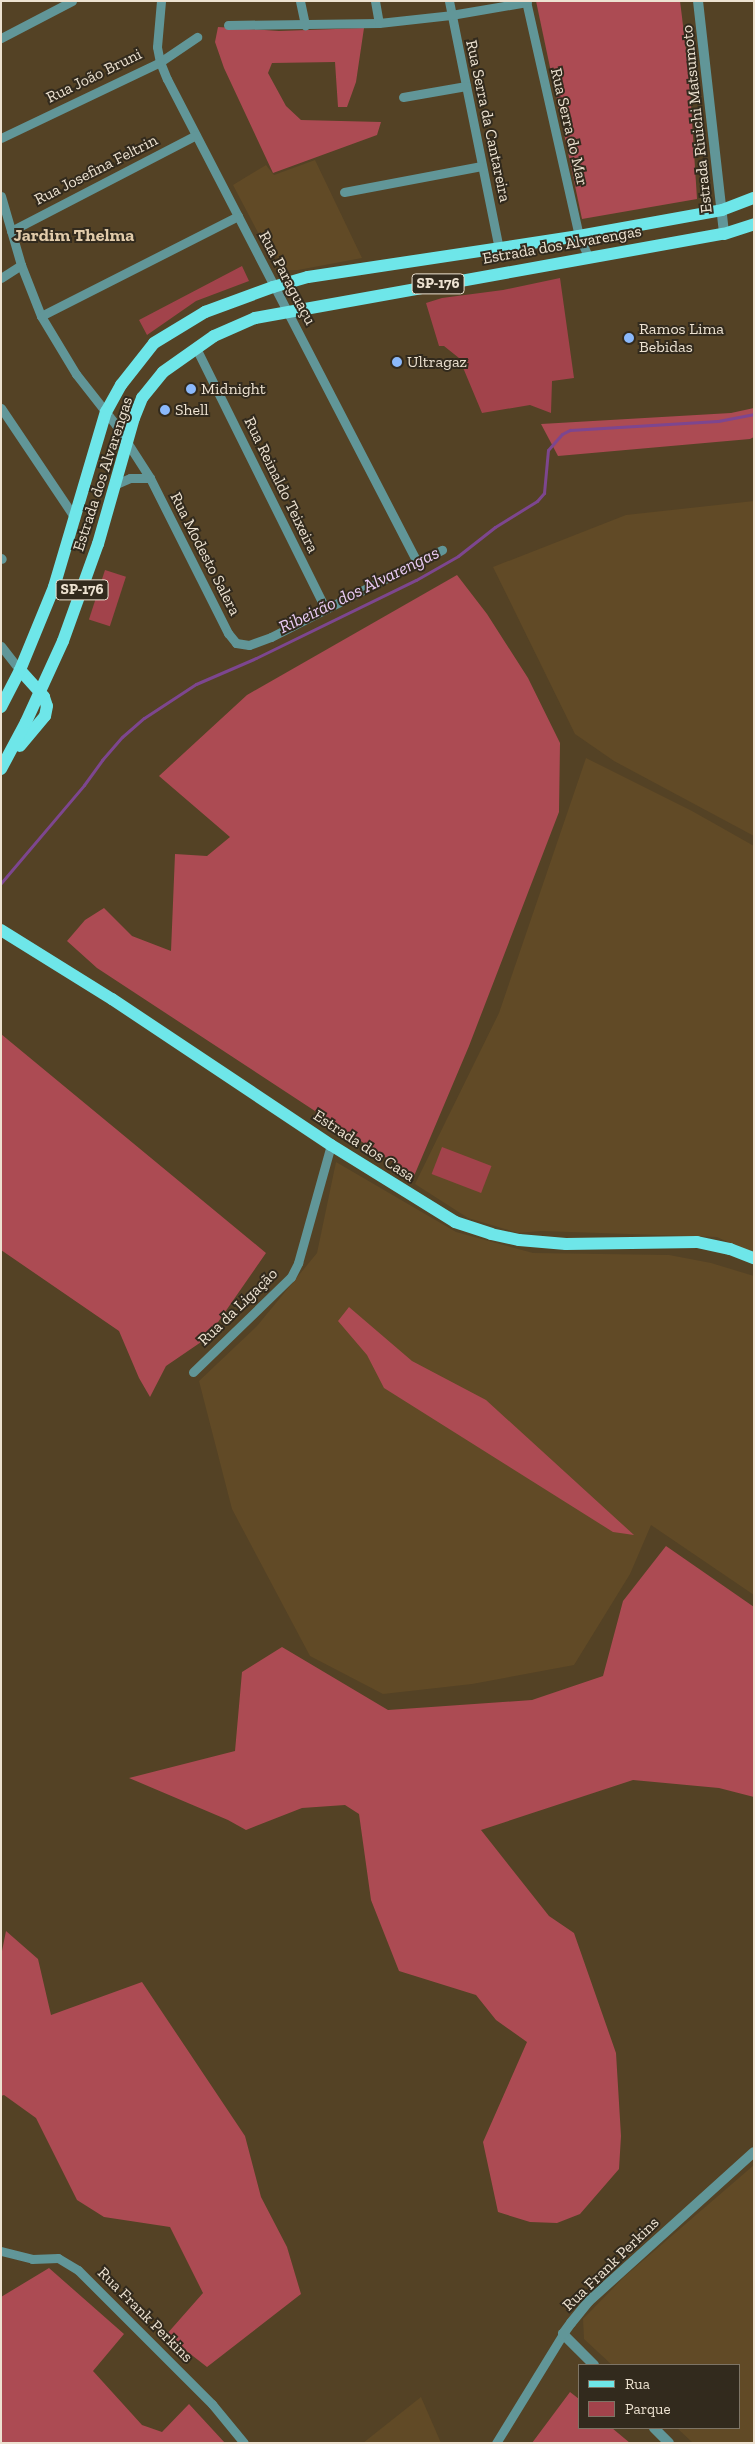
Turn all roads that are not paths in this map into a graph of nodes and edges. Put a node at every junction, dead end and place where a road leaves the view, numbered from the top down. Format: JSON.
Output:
{"nodes":[{"id":1,"x":72,"y":1,"type":"edge"},
{"id":2,"x":161,"y":1,"type":"edge"},
{"id":3,"x":300,"y":1,"type":"edge"},
{"id":4,"x":375,"y":1,"type":"edge"},
{"id":5,"x":449,"y":1,"type":"edge"},
{"id":6,"x":698,"y":1,"type":"edge"},
{"id":7,"x":526,"y":2,"type":"edge"},
{"id":8,"x":451,"y":15,"type":"junction"},
{"id":9,"x":379,"y":22,"type":"junction"},
{"id":10,"x":228,"y":25,"type":"dead end"},
{"id":11,"x":305,"y":25,"type":"junction"},
{"id":12,"x":198,"y":37,"type":"dead end"},
{"id":13,"x":1,"y":38,"type":"edge"},
{"id":14,"x":160,"y":62,"type":"junction"},
{"id":15,"x":466,"y":86,"type":"junction"},
{"id":16,"x":403,"y":97,"type":"dead end"},
{"id":17,"x":196,"y":135,"type":"junction"},
{"id":18,"x":1,"y":138,"type":"edge"},
{"id":19,"x":482,"y":166,"type":"junction"},
{"id":20,"x":344,"y":192,"type":"dead end"},
{"id":21,"x":1,"y":196,"type":"edge"},
{"id":22,"x":754,"y":198,"type":"edge"},
{"id":23,"x":722,"y":210,"type":"junction"},
{"id":24,"x":238,"y":216,"type":"junction"},
{"id":25,"x":754,"y":224,"type":"edge"},
{"id":26,"x":11,"y":231,"type":"junction"},
{"id":27,"x":724,"y":234,"type":"junction"},
{"id":28,"x":579,"y":236,"type":"junction"},
{"id":29,"x":499,"y":248,"type":"junction"},
{"id":30,"x":589,"y":258,"type":"junction"},
{"id":31,"x":20,"y":265,"type":"junction"},
{"id":32,"x":1,"y":278,"type":"edge"},
{"id":33,"x":273,"y":287,"type":"junction"},
{"id":34,"x":288,"y":311,"type":"junction"},
{"id":35,"x":41,"y":316,"type":"junction"},
{"id":36,"x":196,"y":348,"type":"junction"},
{"id":37,"x":1,"y":408,"type":"edge"},
{"id":38,"x":106,"y":412,"type":"junction"},
{"id":39,"x":127,"y":441,"type":"junction"},
{"id":40,"x":150,"y":478,"type":"junction"},
{"id":41,"x":116,"y":484,"type":"junction"},
{"id":42,"x":75,"y":518,"type":"junction"},
{"id":43,"x":442,"y":550,"type":"dead end"},
{"id":44,"x":417,"y":562,"type":"junction"},
{"id":45,"x":325,"y":608,"type":"junction"},
{"id":46,"x":1,"y":646,"type":"edge"},
{"id":47,"x":20,"y":670,"type":"junction"},
{"id":48,"x":40,"y":692,"type":"junction"},
{"id":49,"x":1,"y":707,"type":"edge"},
{"id":50,"x":2,"y":768,"type":"edge"},
{"id":51,"x":7,"y":933,"type":"edge"},
{"id":52,"x":331,"y":1145,"type":"junction"},
{"id":53,"x":754,"y":1258,"type":"edge"},
{"id":54,"x":193,"y":1372,"type":"dead end"},
{"id":55,"x":754,"y":2152,"type":"edge"},
{"id":56,"x":1,"y":2251,"type":"edge"},
{"id":57,"x":563,"y":2334,"type":"junction"},
{"id":58,"x":593,"y":2364,"type":"edge"},
{"id":59,"x":655,"y":2429,"type":"edge"},
{"id":60,"x":244,"y":2443,"type":"edge"},
{"id":61,"x":496,"y":2443,"type":"edge"},
{"id":62,"x":669,"y":2443,"type":"edge"}],
"edges":[{"from":1,"to":13,"type":"street"},
{"from":2,"to":14,"type":"street","name":"Rua Paraguaçu"},
{"from":3,"to":11,"type":"street"},
{"from":4,"to":9,"type":"street"},
{"from":5,"to":8,"type":"street","name":"Rua Serra da Cantareira"},
{"from":6,"to":23,"type":"street","name":"Estrada Riuichi Matsumoto"},
{"from":7,"to":8,"type":"street"},
{"from":7,"to":28,"type":"street","name":"Rua Serra do Mar"},
{"from":8,"to":9,"type":"street"},
{"from":8,"to":15,"type":"street","name":"Rua Serra da Cantareira"},
{"from":9,"to":11,"type":"street"},
{"from":10,"to":11,"type":"street"},
{"from":12,"to":14,"type":"street","name":"Rua João Bruni"},
{"from":14,"to":17,"type":"street","name":"Rua Paraguaçu"},
{"from":14,"to":18,"type":"street","name":"Rua João Bruni"},
{"from":15,"to":16,"type":"street"},
{"from":15,"to":19,"type":"street","name":"Rua Serra da Cantareira"},
{"from":17,"to":24,"type":"street","name":"Rua Paraguaçu"},
{"from":17,"to":26,"type":"street","name":"Rua Josefina Feltrin"},
{"from":19,"to":20,"type":"street"},
{"from":19,"to":29,"type":"street","name":"Rua Serra da Cantareira"},
{"from":21,"to":26,"type":"street","name":"Rua Modesto Salera"},
{"from":22,"to":23,"type":"main road","name":"Estrada dos Alvarengas","number":"SP-176"},
{"from":23,"to":27,"type":"street","name":"Estrada Riuichi Matsumoto"},
{"from":23,"to":28,"type":"main road","name":"Estrada dos Alvarengas","number":"SP-176"},
{"from":24,"to":33,"type":"street","name":"Rua Paraguaçu"},
{"from":24,"to":35,"type":"street"},
{"from":25,"to":27,"type":"main road","name":"Estrada dos Alvarengas","number":"SP-176"},
{"from":26,"to":31,"type":"street","name":"Rua Modesto Salera"},
{"from":27,"to":30,"type":"main road","name":"Estrada dos Alvarengas","number":"SP-176"},
{"from":28,"to":29,"type":"main road","name":"Estrada dos Alvarengas","number":"SP-176"},
{"from":28,"to":30,"type":"street","name":"Rua Serra do Mar"},
{"from":29,"to":33,"type":"main road","name":"Estrada dos Alvarengas","number":"SP-176"},
{"from":30,"to":34,"type":"main road","name":"Estrada dos Alvarengas","number":"SP-176"},
{"from":31,"to":32,"type":"street"},
{"from":31,"to":35,"type":"street","name":"Rua Modesto Salera"},
{"from":33,"to":34,"type":"street","name":"Rua Paraguaçu"},
{"from":33,"to":38,"type":"main road","name":"Estrada dos Alvarengas","number":"SP-176"},
{"from":34,"to":36,"type":"main road","name":"Estrada dos Alvarengas","number":"SP-176"},
{"from":34,"to":44,"type":"street","name":"Rua Paraguaçu"},
{"from":35,"to":38,"type":"street","name":"Rua Modesto Salera"},
{"from":36,"to":39,"type":"main road","name":"Estrada dos Alvarengas","number":"SP-176"},
{"from":36,"to":45,"type":"street","name":"Rua Reinaldo Teixeira"},
{"from":37,"to":42,"type":"street"},
{"from":38,"to":39,"type":"street","name":"Rua Modesto Salera"},
{"from":38,"to":42,"type":"main road","name":"Estrada dos Alvarengas","number":"SP-176"},
{"from":39,"to":40,"type":"street","name":"Rua Modesto Salera"},
{"from":39,"to":41,"type":"main road","name":"Estrada dos Alvarengas","number":"SP-176"},
{"from":40,"to":41,"type":"street"},
{"from":40,"to":45,"type":"street","name":"Rua Modesto Salera"},
{"from":41,"to":48,"type":"main road","name":"Estrada dos Alvarengas","number":"SP-176"},
{"from":42,"to":47,"type":"main road","name":"Estrada dos Alvarengas","number":"SP-176"},
{"from":43,"to":44,"type":"street"},
{"from":44,"to":45,"type":"street"},
{"from":46,"to":47,"type":"street"},
{"from":47,"to":48,"type":"main road"},
{"from":47,"to":49,"type":"main road","name":"Estrada dos Alvarengas","number":"SP-176"},
{"from":48,"to":50,"type":"main road","name":"Estrada dos Alvarengas","number":"SP-176"},
{"from":51,"to":52,"type":"main road","name":"Estrada dos Casa"},
{"from":52,"to":53,"type":"main road","name":"Estrada dos Casa"},
{"from":52,"to":54,"type":"street","name":"Rua da Ligação"},
{"from":55,"to":57,"type":"street","name":"Rua Frank Perkins"},
{"from":56,"to":60,"type":"street","name":"Rua Frank Perkins"},
{"from":57,"to":58,"type":"street"},
{"from":57,"to":61,"type":"street","name":"Rua Frank Perkins"},
{"from":59,"to":62,"type":"street"}]}
